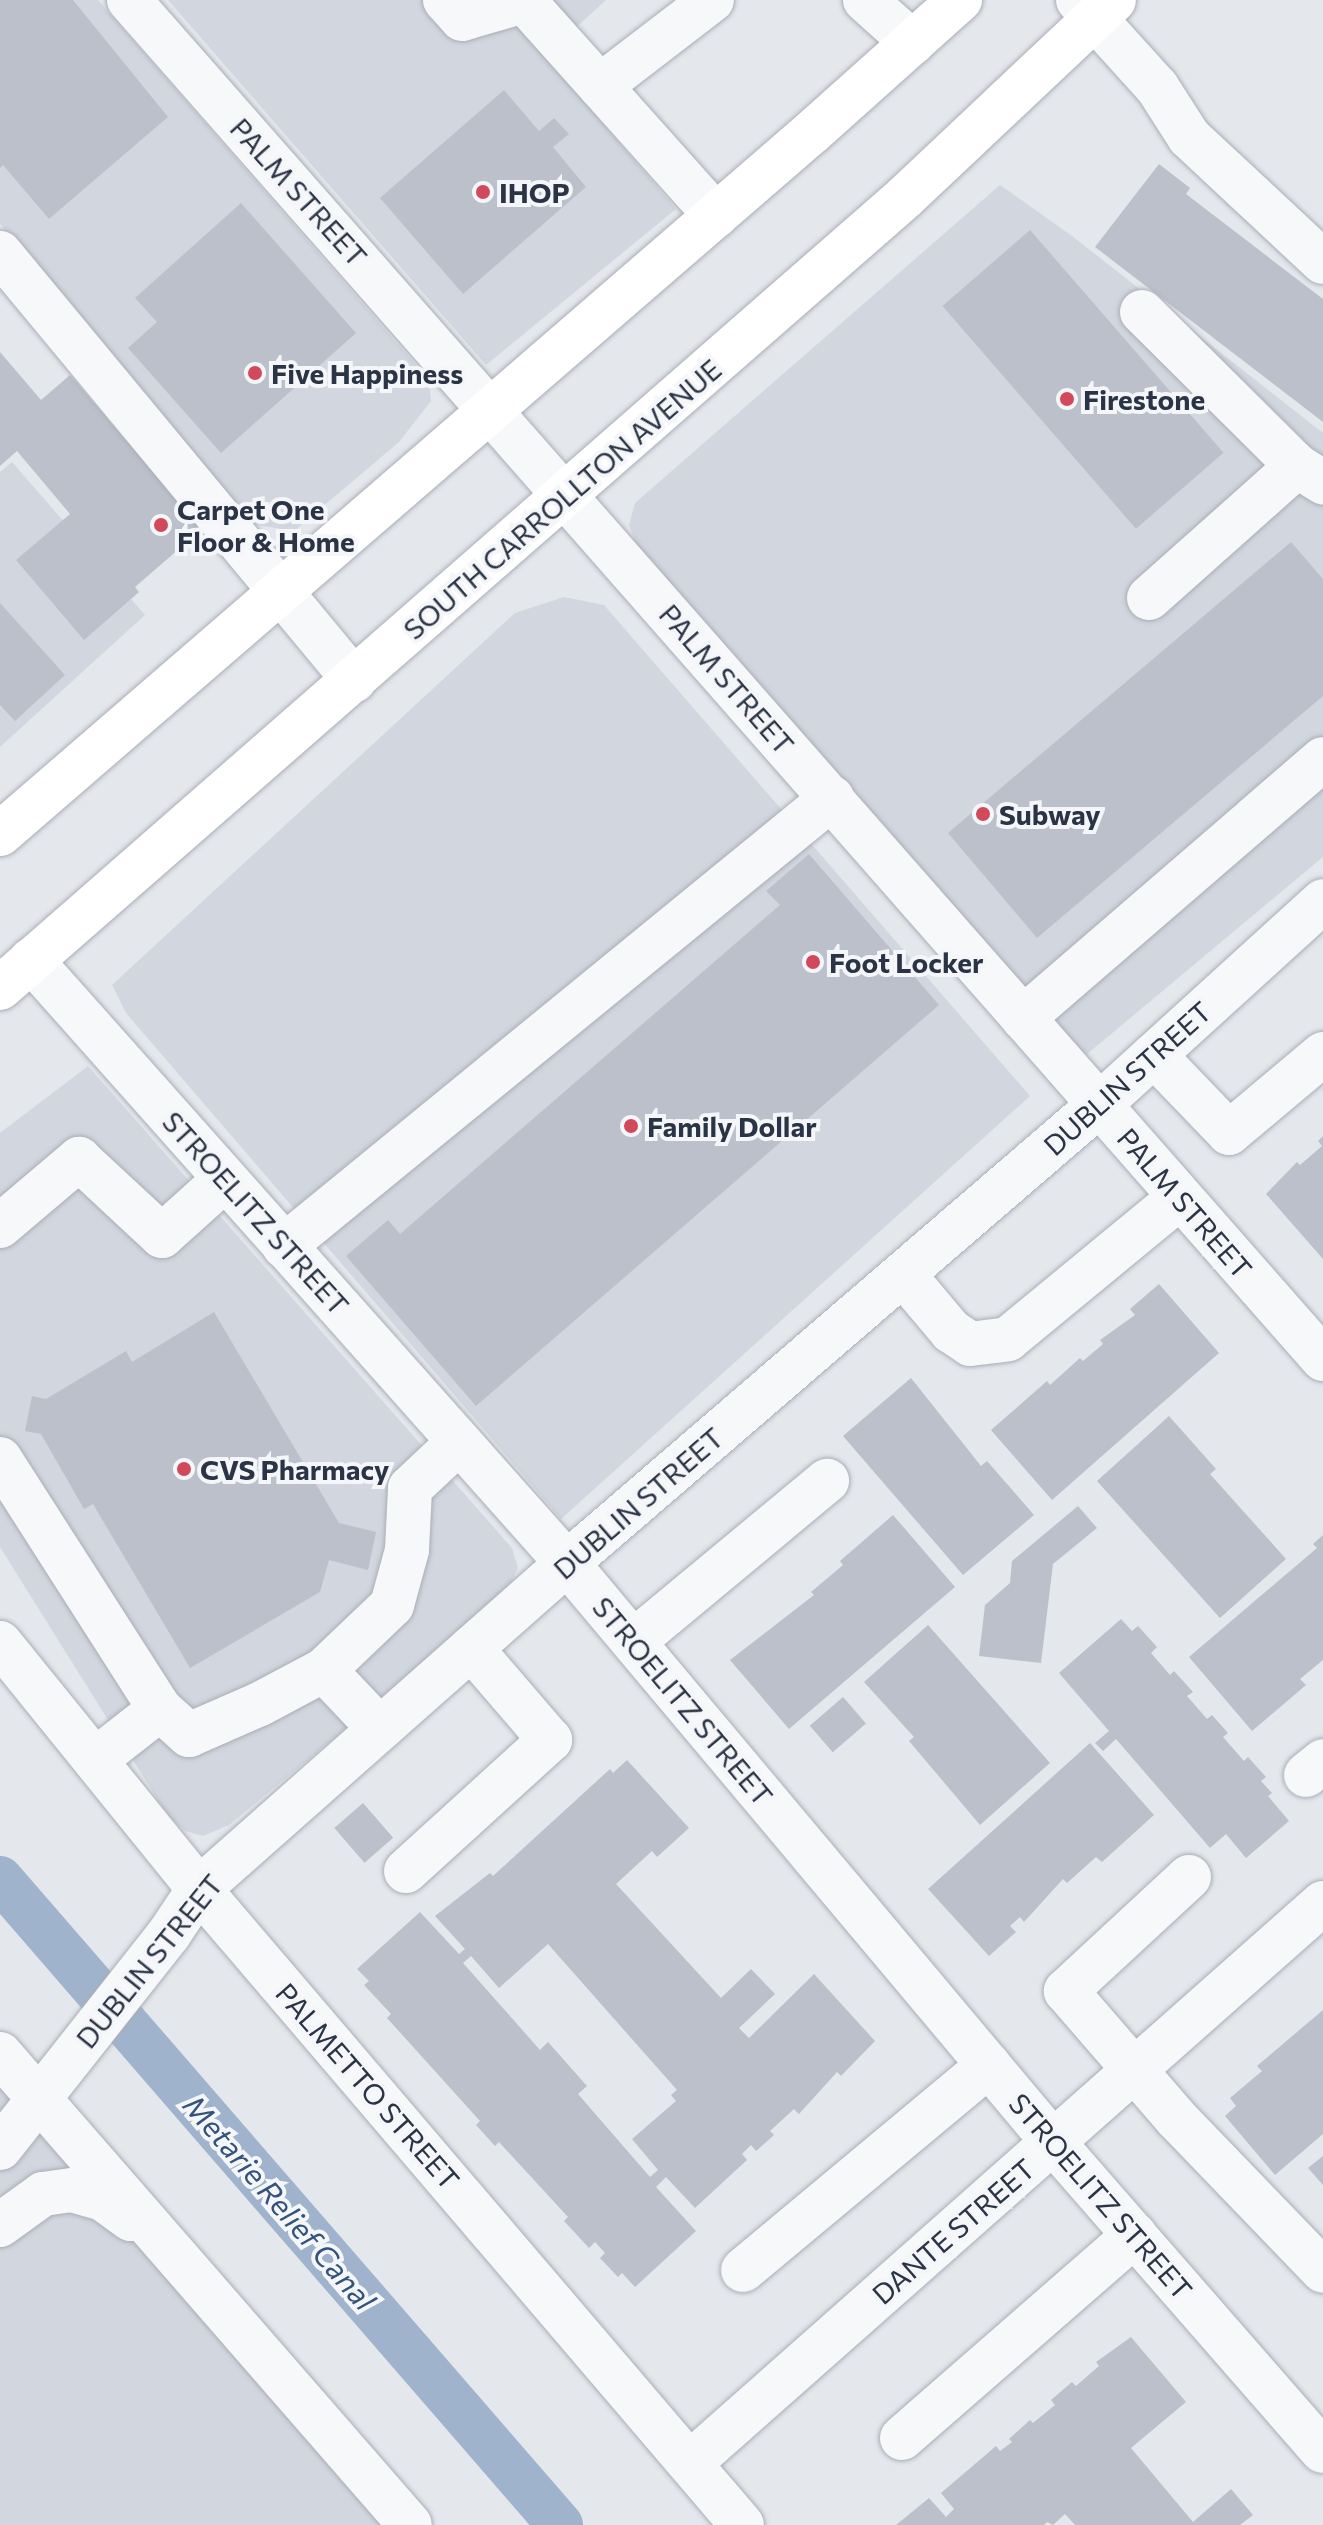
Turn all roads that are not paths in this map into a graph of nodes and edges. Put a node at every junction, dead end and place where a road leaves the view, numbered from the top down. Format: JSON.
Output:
{"nodes":[{"id":1,"x":129,"y":0,"type":"edge"},
{"id":2,"x":445,"y":0,"type":"edge"},
{"id":3,"x":712,"y":0,"type":"edge"},
{"id":4,"x":865,"y":0,"type":"edge"},
{"id":5,"x":960,"y":0,"type":"edge"},
{"id":6,"x":1095,"y":6,"type":"edge"},
{"id":7,"x":913,"y":43,"type":"junction"},
{"id":8,"x":600,"y":86,"type":"junction"},
{"id":9,"x":716,"y":216,"type":"junction"},
{"id":10,"x":0,"y":253,"type":"edge"},
{"id":11,"x":1323,"y":262,"type":"edge"},
{"id":12,"x":1142,"y":312,"type":"dead end"},
{"id":13,"x":492,"y":410,"type":"junction"},
{"id":14,"x":1310,"y":474,"type":"edge"},
{"id":15,"x":567,"y":495,"type":"junction"},
{"id":16,"x":282,"y":588,"type":"junction"},
{"id":17,"x":1149,"y":598,"type":"dead end"},
{"id":18,"x":354,"y":680,"type":"junction"},
{"id":19,"x":1323,"y":759,"type":"edge"},
{"id":20,"x":832,"y":798,"type":"junction"},
{"id":21,"x":0,"y":834,"type":"edge"},
{"id":22,"x":1323,"y":901,"type":"edge"},
{"id":23,"x":16,"y":974,"type":"edge"},
{"id":24,"x":1023,"y":1018,"type":"junction"},
{"id":25,"x":1323,"y":1054,"type":"edge"},
{"id":26,"x":1154,"y":1055,"type":"junction"},
{"id":27,"x":1099,"y":1105,"type":"junction"},
{"id":28,"x":225,"y":1179,"type":"junction"},
{"id":29,"x":1180,"y":1197,"type":"junction"},
{"id":30,"x":0,"y":1226,"type":"edge"},
{"id":31,"x":284,"y":1246,"type":"junction"},
{"id":32,"x":903,"y":1274,"type":"junction"},
{"id":33,"x":1323,"y":1359,"type":"edge"},
{"id":34,"x":459,"y":1442,"type":"junction"},
{"id":35,"x":0,"y":1459,"type":"edge"},
{"id":36,"x":827,"y":1481,"type":"dead end"},
{"id":37,"x":567,"y":1563,"type":"junction"},
{"id":38,"x":634,"y":1641,"type":"junction"},
{"id":39,"x":0,"y":1643,"type":"edge"},
{"id":40,"x":471,"y":1648,"type":"junction"},
{"id":41,"x":324,"y":1670,"type":"junction"},
{"id":42,"x":160,"y":1709,"type":"junction"},
{"id":43,"x":380,"y":1729,"type":"junction"},
{"id":44,"x":95,"y":1760,"type":"junction"},
{"id":45,"x":406,"y":1871,"type":"dead end"},
{"id":46,"x":1189,"y":1877,"type":"dead end"},
{"id":47,"x":199,"y":1889,"type":"junction"},
{"id":48,"x":1323,"y":1903,"type":"edge"},
{"id":49,"x":0,"y":2054,"type":"edge"},
{"id":50,"x":989,"y":2065,"type":"junction"},
{"id":51,"x":1133,"y":2070,"type":"junction"},
{"id":52,"x":38,"y":2100,"type":"junction"},
{"id":53,"x":1053,"y":2142,"type":"junction"},
{"id":54,"x":0,"y":2148,"type":"edge"},
{"id":55,"x":0,"y":2225,"type":"edge"},
{"id":56,"x":1135,"y":2235,"type":"junction"},
{"id":57,"x":162,"y":2242,"type":"junction"},
{"id":58,"x":743,"y":2270,"type":"dead end"},
{"id":59,"x":1323,"y":2271,"type":"edge"},
{"id":60,"x":902,"y":2438,"type":"dead end"},
{"id":61,"x":1323,"y":2451,"type":"edge"},
{"id":62,"x":690,"y":2463,"type":"junction"},
{"id":63,"x":397,"y":2521,"type":"edge"},
{"id":64,"x":742,"y":2525,"type":"edge"}],
"edges":[{"from":1,"to":13,"type":"street","name":"PALM STREET"},
{"from":2,"to":8,"type":"street"},
{"from":3,"to":8,"type":"street"},
{"from":4,"to":7,"type":"street"},
{"from":5,"to":7,"type":"main road"},
{"from":6,"to":11,"type":"street"},
{"from":6,"to":15,"type":"main road","name":"SOUTH CARROLLTON AVENUE"},
{"from":7,"to":9,"type":"main road"},
{"from":8,"to":9,"type":"street"},
{"from":9,"to":13,"type":"main road"},
{"from":10,"to":16,"type":"street"},
{"from":12,"to":14,"type":"street"},
{"from":13,"to":15,"type":"street","name":"PALM STREET"},
{"from":13,"to":16,"type":"main road"},
{"from":14,"to":17,"type":"street"},
{"from":15,"to":18,"type":"main road","name":"SOUTH CARROLLTON AVENUE"},
{"from":15,"to":20,"type":"street","name":"PALM STREET"},
{"from":16,"to":18,"type":"street"},
{"from":16,"to":21,"type":"main road"},
{"from":18,"to":23,"type":"main road","name":"SOUTH CARROLLTON AVENUE"},
{"from":19,"to":24,"type":"street"},
{"from":20,"to":24,"type":"street","name":"PALM STREET"},
{"from":20,"to":31,"type":"street"},
{"from":22,"to":26,"type":"street","name":"DUBLIN STREET"},
{"from":23,"to":28,"type":"street","name":"STROELITZ STREET"},
{"from":24,"to":27,"type":"street","name":"PALM STREET"},
{"from":25,"to":26,"type":"street"},
{"from":26,"to":27,"type":"street","name":"DUBLIN STREET"},
{"from":27,"to":29,"type":"street","name":"PALM STREET"},
{"from":27,"to":32,"type":"street","name":"DUBLIN STREET"},
{"from":28,"to":30,"type":"street"},
{"from":28,"to":31,"type":"street","name":"STROELITZ STREET"},
{"from":29,"to":32,"type":"street"},
{"from":29,"to":33,"type":"street","name":"PALM STREET"},
{"from":31,"to":34,"type":"street","name":"STROELITZ STREET"},
{"from":32,"to":37,"type":"street","name":"DUBLIN STREET"},
{"from":34,"to":37,"type":"street","name":"STROELITZ STREET"},
{"from":34,"to":41,"type":"street"},
{"from":35,"to":42,"type":"street"},
{"from":36,"to":38,"type":"street"},
{"from":37,"to":38,"type":"street","name":"STROELITZ STREET"},
{"from":37,"to":40,"type":"street","name":"DUBLIN STREET"},
{"from":38,"to":50,"type":"street","name":"STROELITZ STREET"},
{"from":39,"to":44,"type":"street","name":"PALMETTO STREET"},
{"from":40,"to":43,"type":"street","name":"DUBLIN STREET"},
{"from":40,"to":45,"type":"street"},
{"from":41,"to":42,"type":"street"},
{"from":41,"to":43,"type":"street"},
{"from":42,"to":44,"type":"street"},
{"from":43,"to":47,"type":"street","name":"DUBLIN STREET"},
{"from":44,"to":47,"type":"street","name":"PALMETTO STREET"},
{"from":46,"to":51,"type":"street"},
{"from":47,"to":52,"type":"street","name":"DUBLIN STREET"},
{"from":47,"to":62,"type":"street","name":"PALMETTO STREET"},
{"from":48,"to":51,"type":"street","name":"DANTE STREET"},
{"from":49,"to":52,"type":"street"},
{"from":50,"to":53,"type":"street","name":"STROELITZ STREET"},
{"from":50,"to":58,"type":"street"},
{"from":51,"to":53,"type":"street","name":"DANTE STREET"},
{"from":51,"to":59,"type":"street"},
{"from":52,"to":54,"type":"street","name":"DUBLIN STREET"},
{"from":52,"to":57,"type":"street"},
{"from":53,"to":56,"type":"street","name":"STROELITZ STREET"},
{"from":53,"to":62,"type":"street","name":"DANTE STREET"},
{"from":55,"to":57,"type":"street"},
{"from":56,"to":60,"type":"street"},
{"from":56,"to":61,"type":"street","name":"STROELITZ STREET"},
{"from":57,"to":63,"type":"street"},
{"from":62,"to":64,"type":"street","name":"PALMETTO STREET"}]}
